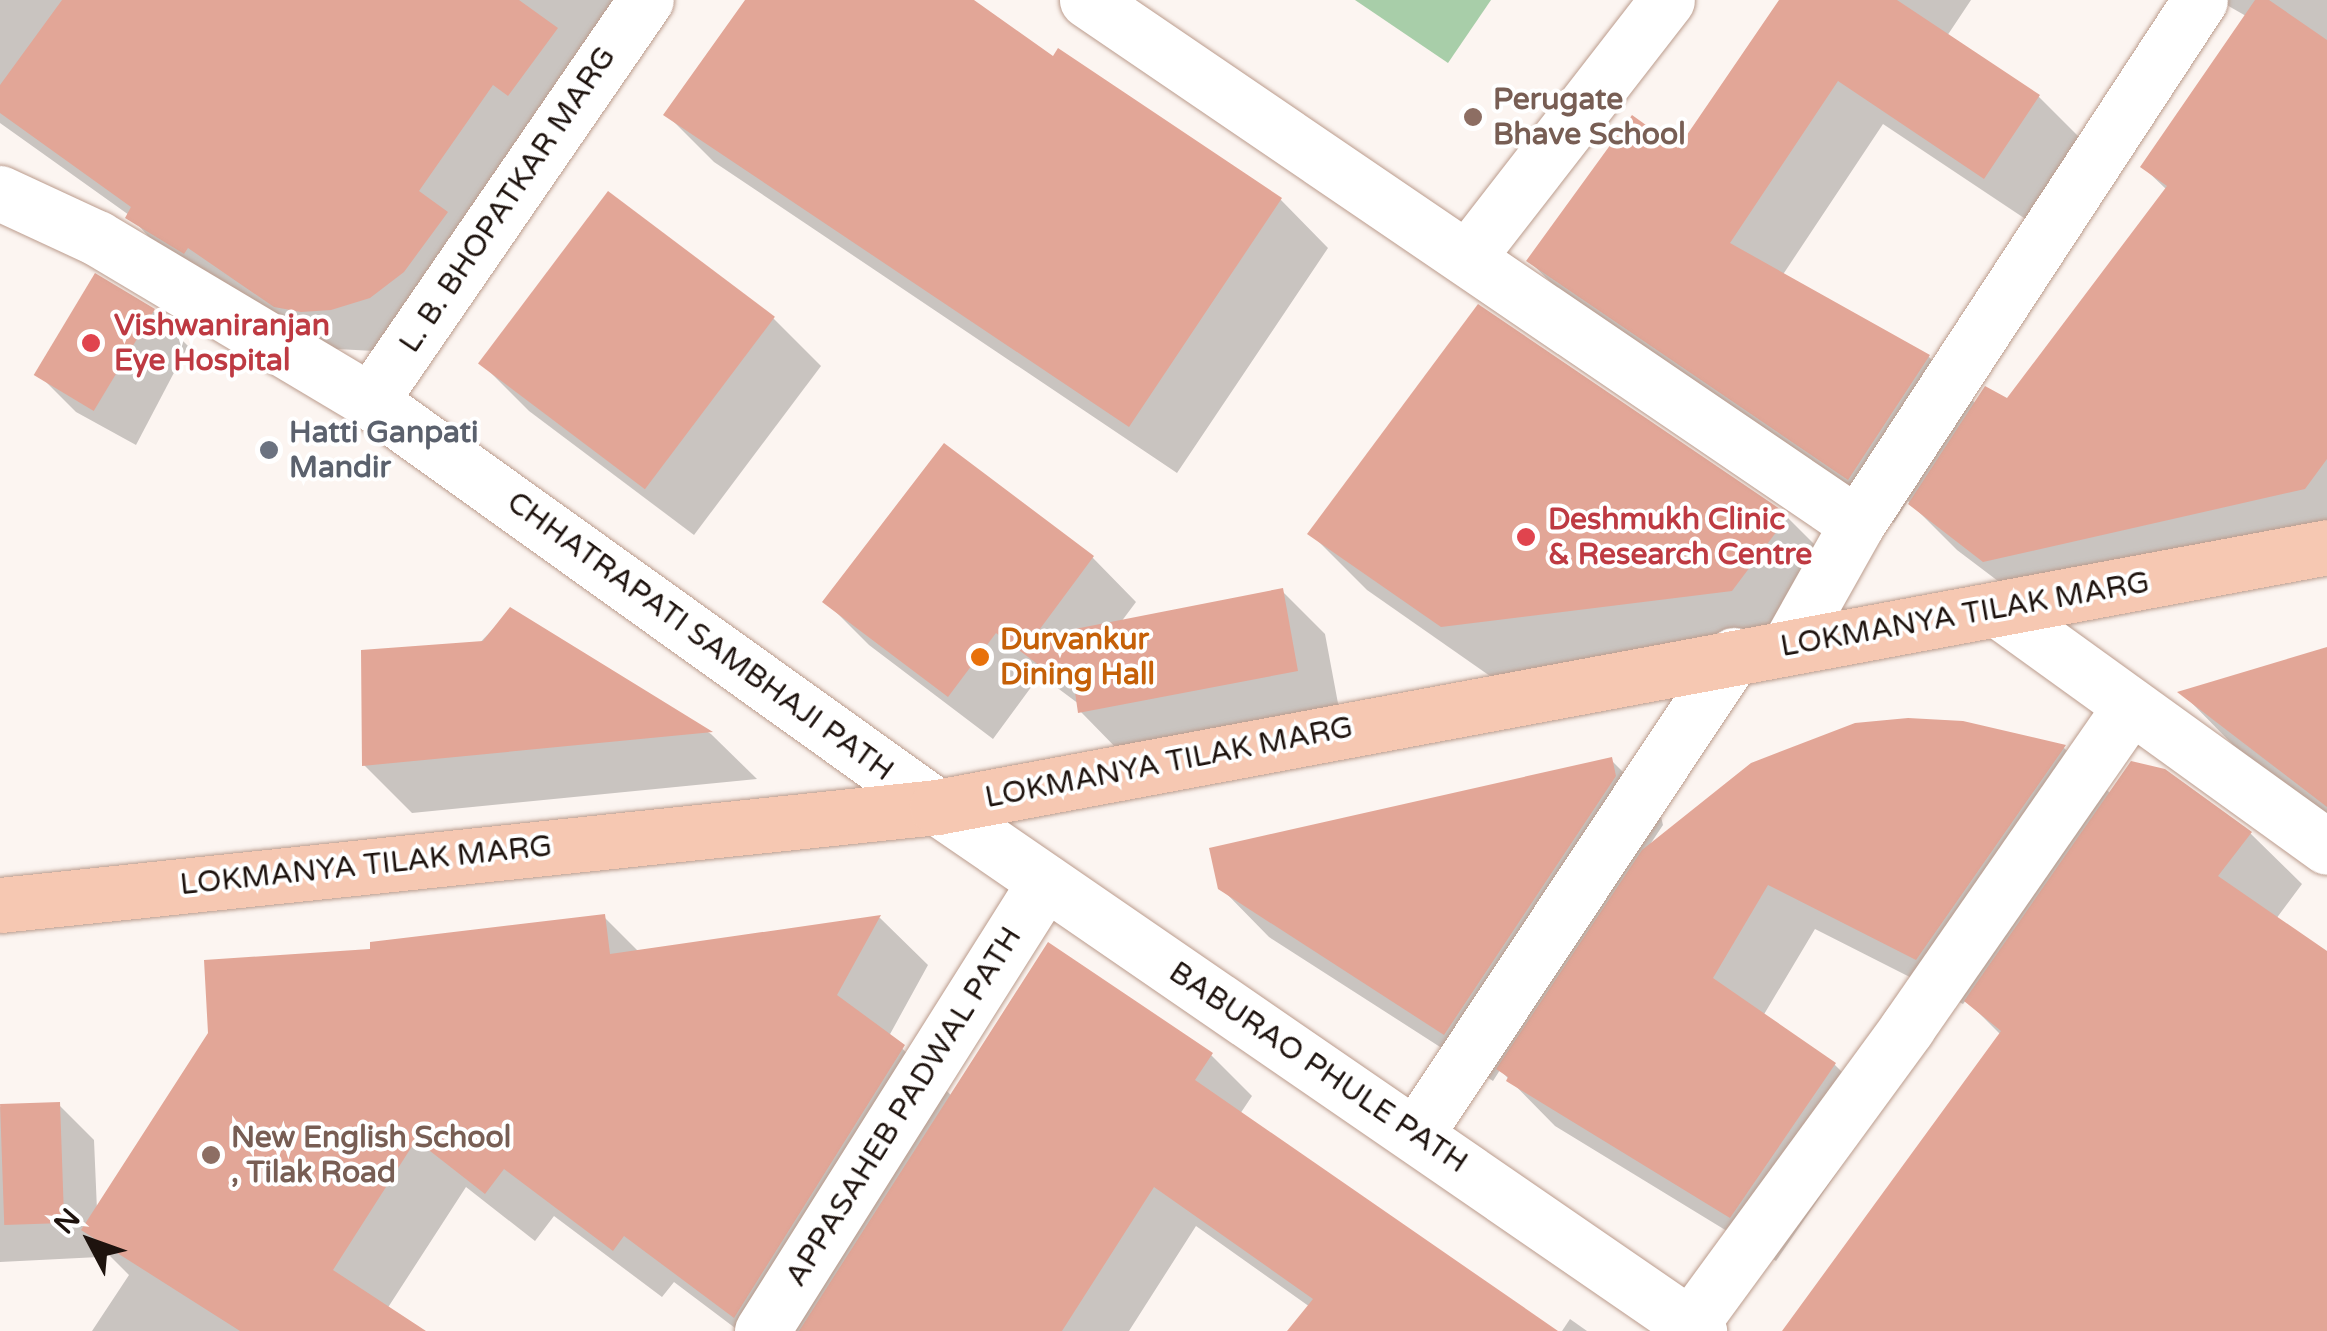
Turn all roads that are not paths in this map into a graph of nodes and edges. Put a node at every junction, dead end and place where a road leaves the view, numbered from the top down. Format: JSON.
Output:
{"nodes":[{"id":1,"x":646,"y":0,"type":"edge"},
{"id":2,"x":1087,"y":0,"type":"edge"},
{"id":3,"x":1667,"y":0,"type":"edge"},
{"id":4,"x":2200,"y":0,"type":"edge"},
{"id":5,"x":0,"y":193,"type":"edge"},
{"id":6,"x":1467,"y":258,"type":"junction"},
{"id":7,"x":370,"y":401,"type":"junction"},
{"id":8,"x":1857,"y":524,"type":"junction"},
{"id":9,"x":2327,"y":547,"type":"edge"},
{"id":10,"x":2000,"y":611,"type":"junction"},
{"id":11,"x":1788,"y":647,"type":"junction"},
{"id":12,"x":1734,"y":655,"type":"junction"},
{"id":13,"x":2131,"y":706,"type":"junction"},
{"id":14,"x":937,"y":807,"type":"junction"},
{"id":15,"x":2327,"y":846,"type":"edge"},
{"id":16,"x":1045,"y":882,"type":"junction"},
{"id":17,"x":0,"y":905,"type":"edge"},
{"id":18,"x":1416,"y":1134,"type":"junction"},
{"id":19,"x":1695,"y":1328,"type":"edge"},
{"id":20,"x":762,"y":1331,"type":"edge"}],
"edges":[{"from":1,"to":7,"type":"street","name":"L. B. BHOPATKAR MARG"},
{"from":2,"to":6,"type":"street"},
{"from":3,"to":6,"type":"street"},
{"from":4,"to":8,"type":"street"},
{"from":5,"to":7,"type":"street","name":"CHHATRAPATI SAMBHAJI PATH"},
{"from":6,"to":8,"type":"street"},
{"from":7,"to":14,"type":"street","name":"CHHATRAPATI SAMBHAJI PATH"},
{"from":8,"to":11,"type":"street"},
{"from":9,"to":10,"type":"main road","name":"LOKMANYA TILAK MARG"},
{"from":10,"to":11,"type":"main road","name":"LOKMANYA TILAK MARG"},
{"from":10,"to":13,"type":"street"},
{"from":11,"to":12,"type":"main road","name":"LOKMANYA TILAK MARG"},
{"from":12,"to":14,"type":"main road","name":"LOKMANYA TILAK MARG"},
{"from":12,"to":18,"type":"street"},
{"from":13,"to":15,"type":"street"},
{"from":13,"to":19,"type":"street"},
{"from":14,"to":16,"type":"street","name":"BABURAO PHULE PATH"},
{"from":14,"to":17,"type":"main road","name":"LOKMANYA TILAK MARG"},
{"from":16,"to":18,"type":"street","name":"BABURAO PHULE PATH"},
{"from":16,"to":20,"type":"street","name":"APPASAHEB PADWAL PATH"},
{"from":18,"to":19,"type":"street","name":"BABURAO PHULE PATH"}]}
